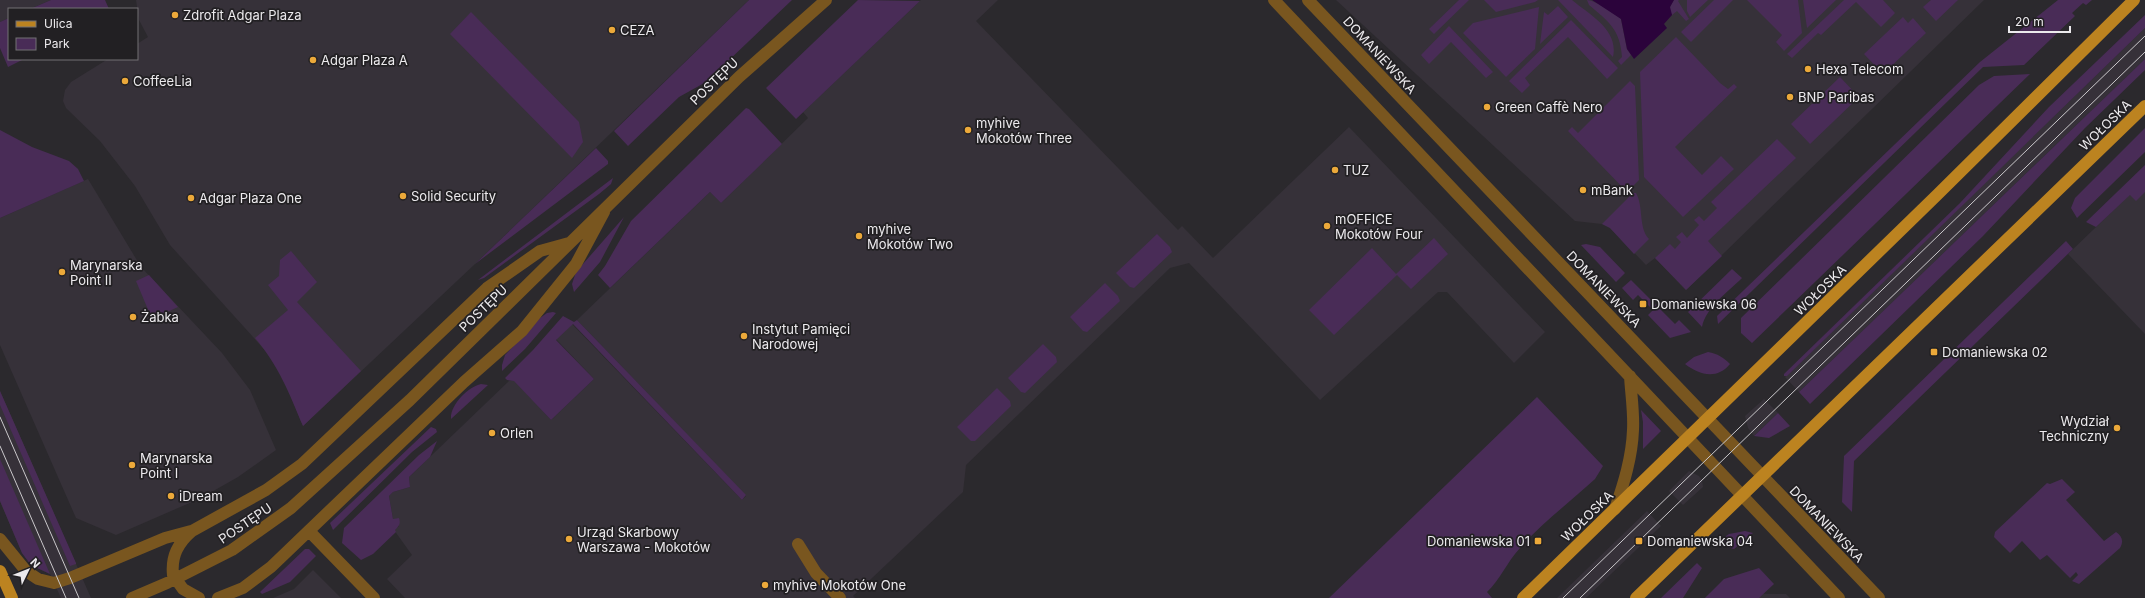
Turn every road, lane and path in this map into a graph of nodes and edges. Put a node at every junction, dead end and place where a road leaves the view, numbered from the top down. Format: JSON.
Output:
{"nodes":[{"id":1,"x":826,"y":0,"type":"edge"},
{"id":2,"x":1274,"y":0,"type":"edge"},
{"id":3,"x":1308,"y":0,"type":"edge"},
{"id":4,"x":2134,"y":0,"type":"edge"},
{"id":5,"x":2145,"y":106,"type":"edge"},
{"id":6,"x":608,"y":204,"type":"junction"},
{"id":7,"x":569,"y":243,"type":"junction"},
{"id":8,"x":1630,"y":376,"type":"junction"},
{"id":9,"x":1707,"y":419,"type":"junction"},
{"id":10,"x":1687,"y":438,"type":"junction"},
{"id":11,"x":1761,"y":476,"type":"junction"},
{"id":12,"x":1742,"y":495,"type":"junction"},
{"id":13,"x":1615,"y":509,"type":"junction"},
{"id":14,"x":192,"y":530,"type":"junction"},
{"id":15,"x":309,"y":531,"type":"junction"},
{"id":16,"x":0,"y":539,"type":"edge"},
{"id":17,"x":798,"y":544,"type":"dead end"},
{"id":18,"x":0,"y":571,"type":"edge"},
{"id":19,"x":12,"y":598,"type":"edge"},
{"id":20,"x":132,"y":598,"type":"edge"},
{"id":21,"x":199,"y":598,"type":"edge"},
{"id":22,"x":218,"y":598,"type":"edge"},
{"id":23,"x":374,"y":598,"type":"edge"},
{"id":24,"x":840,"y":598,"type":"edge"},
{"id":25,"x":1523,"y":598,"type":"edge"},
{"id":26,"x":1636,"y":598,"type":"edge"},
{"id":27,"x":1839,"y":598,"type":"edge"},
{"id":28,"x":1879,"y":598,"type":"edge"}],
"edges":[{"from":1,"to":6,"type":"street","name":"POSTĘPU"},
{"from":2,"to":8,"type":"street"},
{"from":3,"to":9,"type":"street","name":"DOMANIEWSKA"},
{"from":4,"to":9,"type":"main road","name":"WOŁOSKA"},
{"from":5,"to":11,"type":"main road","name":"WOŁOSKA"},
{"from":6,"to":7,"type":"street","name":"POSTĘPU"},
{"from":6,"to":15,"type":"street"},
{"from":7,"to":14,"type":"street"},
{"from":7,"to":20,"type":"street","name":"POSTĘPU"},
{"from":8,"to":10,"type":"street"},
{"from":8,"to":13,"type":"street"},
{"from":9,"to":10,"type":"main road","name":"WOŁOSKA"},
{"from":9,"to":11,"type":"street","name":"DOMANIEWSKA"},
{"from":10,"to":12,"type":"street"},
{"from":10,"to":13,"type":"main road","name":"WOŁOSKA"},
{"from":11,"to":12,"type":"main road","name":"WOŁOSKA"},
{"from":11,"to":28,"type":"street","name":"DOMANIEWSKA"},
{"from":12,"to":26,"type":"main road","name":"WOŁOSKA"},
{"from":12,"to":27,"type":"street"},
{"from":13,"to":25,"type":"main road","name":"WOŁOSKA"},
{"from":14,"to":16,"type":"street"},
{"from":14,"to":21,"type":"street"},
{"from":15,"to":22,"type":"street"},
{"from":15,"to":23,"type":"street"},
{"from":17,"to":24,"type":"street"},
{"from":18,"to":19,"type":"main road"}]}
